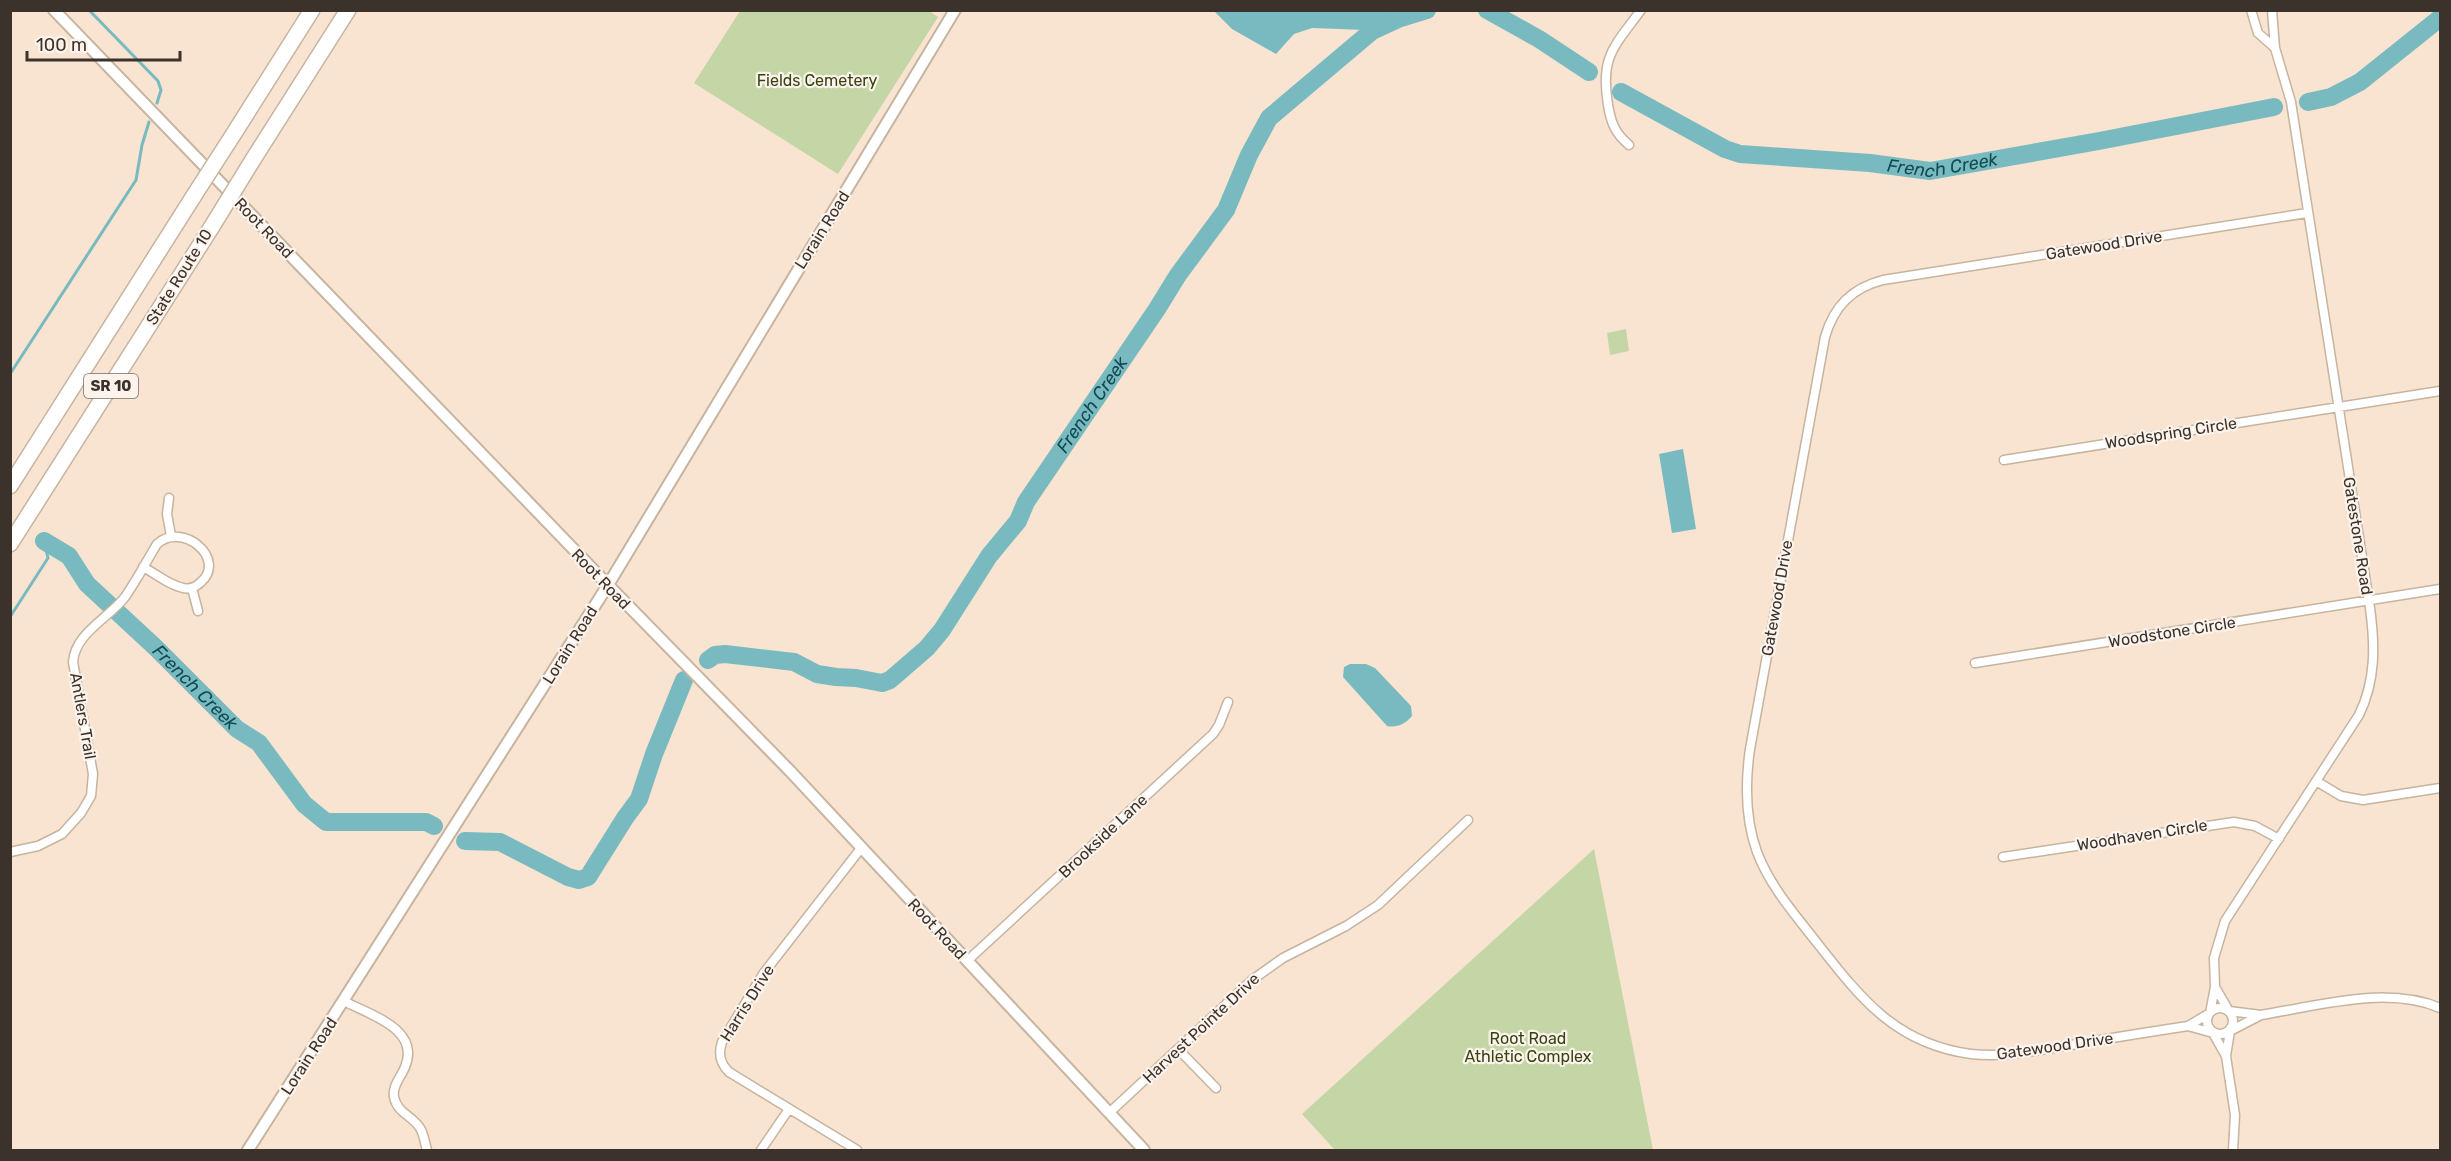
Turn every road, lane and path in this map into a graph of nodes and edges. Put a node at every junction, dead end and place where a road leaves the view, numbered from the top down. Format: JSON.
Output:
{"nodes":[{"id":1,"x":54,"y":10,"type":"edge"},
{"id":2,"x":312,"y":10,"type":"edge"},
{"id":3,"x":348,"y":10,"type":"edge"},
{"id":4,"x":955,"y":10,"type":"edge"},
{"id":5,"x":1641,"y":10,"type":"edge"},
{"id":6,"x":2251,"y":10,"type":"edge"},
{"id":7,"x":2272,"y":10,"type":"edge"},
{"id":8,"x":2275,"y":48,"type":"junction"},
{"id":9,"x":1629,"y":145,"type":"dead end"},
{"id":10,"x":2307,"y":213,"type":"junction"},
{"id":11,"x":2440,"y":392,"type":"edge"},
{"id":12,"x":2337,"y":407,"type":"junction"},
{"id":13,"x":2004,"y":460,"type":"dead end"},
{"id":14,"x":10,"y":486,"type":"edge"},
{"id":15,"x":169,"y":498,"type":"dead end"},
{"id":16,"x":171,"y":536,"type":"junction"},
{"id":17,"x":10,"y":544,"type":"edge"},
{"id":18,"x":143,"y":567,"type":"junction"},
{"id":19,"x":608,"y":585,"type":"junction"},
{"id":20,"x":192,"y":588,"type":"junction"},
{"id":21,"x":2440,"y":590,"type":"edge"},
{"id":22,"x":2369,"y":601,"type":"junction"},
{"id":23,"x":198,"y":611,"type":"dead end"},
{"id":24,"x":1975,"y":663,"type":"dead end"},
{"id":25,"x":1228,"y":702,"type":"dead end"},
{"id":26,"x":2316,"y":781,"type":"junction"},
{"id":27,"x":2440,"y":788,"type":"edge"},
{"id":28,"x":1468,"y":820,"type":"dead end"},
{"id":29,"x":2278,"y":839,"type":"junction"},
{"id":30,"x":862,"y":847,"type":"junction"},
{"id":31,"x":10,"y":852,"type":"edge"},
{"id":32,"x":2002,"y":857,"type":"dead end"},
{"id":33,"x":967,"y":961,"type":"junction"},
{"id":34,"x":2215,"y":987,"type":"junction"},
{"id":35,"x":344,"y":1001,"type":"junction"},
{"id":36,"x":2440,"y":1008,"type":"edge"},
{"id":37,"x":2229,"y":1011,"type":"junction"},
{"id":38,"x":2210,"y":1013,"type":"junction"},
{"id":39,"x":2261,"y":1015,"type":"junction"},
{"id":40,"x":2188,"y":1026,"type":"junction"},
{"id":41,"x":2230,"y":1031,"type":"junction"},
{"id":42,"x":2213,"y":1033,"type":"junction"},
{"id":43,"x":1178,"y":1049,"type":"junction"},
{"id":44,"x":2226,"y":1056,"type":"junction"},
{"id":45,"x":1216,"y":1089,"type":"dead end"},
{"id":46,"x":789,"y":1109,"type":"junction"},
{"id":47,"x":1109,"y":1113,"type":"junction"},
{"id":48,"x":248,"y":1150,"type":"edge"},
{"id":49,"x":427,"y":1150,"type":"edge"},
{"id":50,"x":761,"y":1150,"type":"edge"},
{"id":51,"x":857,"y":1150,"type":"edge"},
{"id":52,"x":1144,"y":1150,"type":"edge"},
{"id":53,"x":2233,"y":1150,"type":"edge"}],
"edges":[{"from":1,"to":19,"type":"street","name":"Root Road"},
{"from":2,"to":14,"type":"highway","name":"State Route 10","number":"SR 10","bridge":true},
{"from":3,"to":17,"type":"highway","name":"State Route 10","number":"SR 10","bridge":true},
{"from":4,"to":19,"type":"street","name":"Lorain Road"},
{"from":5,"to":9,"type":"street"},
{"from":6,"to":8,"type":"street","name":"Gatestone Road"},
{"from":7,"to":8,"type":"street","name":"Gatestone Road"},
{"from":8,"to":10,"type":"street","name":"Gatestone Road"},
{"from":10,"to":12,"type":"street","name":"Gatestone Road"},
{"from":10,"to":40,"type":"street","name":"Gatewood Drive"},
{"from":11,"to":12,"type":"street","name":"Woodspring Circle"},
{"from":12,"to":13,"type":"street","name":"Woodspring Circle"},
{"from":12,"to":22,"type":"street","name":"Gatestone Road"},
{"from":15,"to":16,"type":"street"},
{"from":16,"to":18,"type":"street","name":"Antlers Trail"},
{"from":16,"to":20,"type":"street"},
{"from":18,"to":20,"type":"street"},
{"from":18,"to":31,"type":"street","name":"Antlers Trail"},
{"from":19,"to":30,"type":"street","name":"Root Road"},
{"from":19,"to":35,"type":"street","name":"Lorain Road"},
{"from":20,"to":23,"type":"street"},
{"from":21,"to":22,"type":"street","name":"Woodstone Circle"},
{"from":22,"to":24,"type":"street","name":"Woodstone Circle"},
{"from":22,"to":26,"type":"street","name":"Gatestone Road"},
{"from":25,"to":33,"type":"street","name":"Brookside Lane"},
{"from":26,"to":27,"type":"street"},
{"from":26,"to":29,"type":"street","name":"Gatestone Road"},
{"from":28,"to":43,"type":"street","name":"Harvest Pointe Drive"},
{"from":29,"to":32,"type":"street","name":"Woodhaven Circle"},
{"from":29,"to":34,"type":"street","name":"Gatestone Road"},
{"from":30,"to":33,"type":"street","name":"Root Road"},
{"from":30,"to":46,"type":"street","name":"Harris Drive"},
{"from":33,"to":47,"type":"street","name":"Root Road"},
{"from":34,"to":37,"type":"street","name":"Gatestone Road"},
{"from":34,"to":38,"type":"street","name":"Gatestone Road"},
{"from":35,"to":48,"type":"street","name":"Lorain Road"},
{"from":35,"to":49,"type":"street"},
{"from":36,"to":39,"type":"street"},
{"from":37,"to":38,"type":"street"},
{"from":37,"to":39,"type":"street"},
{"from":37,"to":41,"type":"street"},
{"from":38,"to":40,"type":"street","name":"Gatewood Drive"},
{"from":38,"to":42,"type":"street"},
{"from":39,"to":41,"type":"street"},
{"from":40,"to":42,"type":"street","name":"Gatewood Drive"},
{"from":41,"to":42,"type":"street"},
{"from":41,"to":44,"type":"street"},
{"from":42,"to":44,"type":"street"},
{"from":43,"to":45,"type":"street"},
{"from":43,"to":47,"type":"street","name":"Harvest Pointe Drive"},
{"from":44,"to":53,"type":"street"},
{"from":46,"to":50,"type":"street"},
{"from":46,"to":51,"type":"street","name":"Harris Drive"},
{"from":47,"to":52,"type":"street","name":"Root Road"}]}
